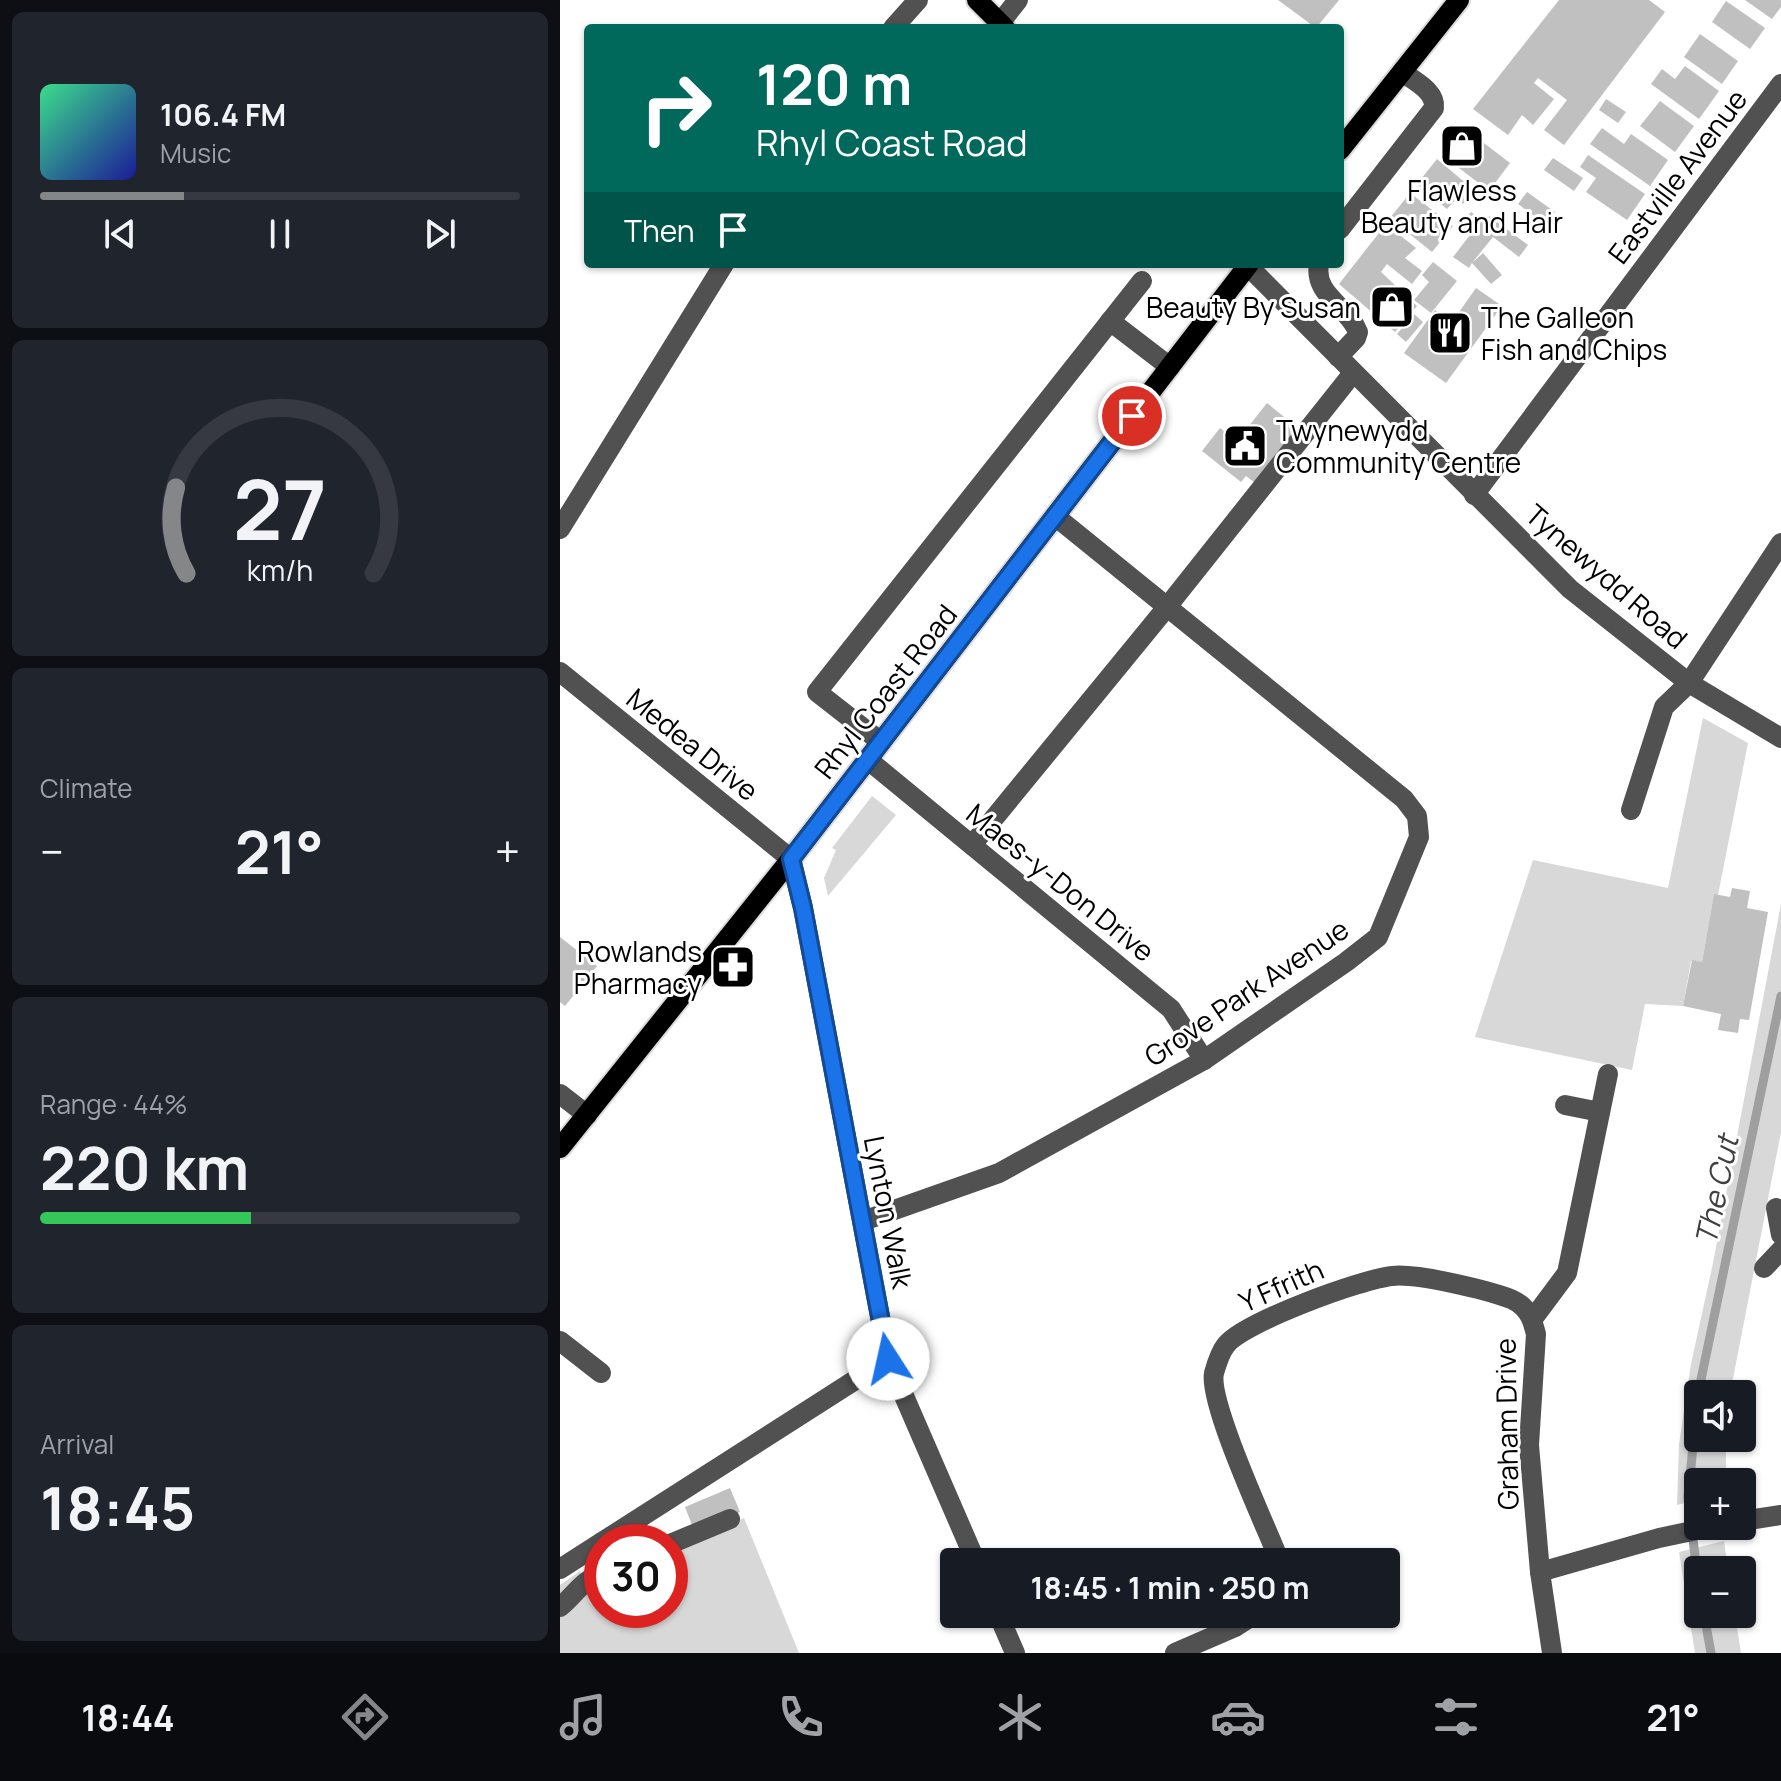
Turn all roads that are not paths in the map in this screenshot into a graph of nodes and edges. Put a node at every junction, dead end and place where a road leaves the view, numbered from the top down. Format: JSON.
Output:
{"nodes":[{"id":1,"x":918,"y":0,"type":"edge"},
{"id":2,"x":977,"y":0,"type":"edge"},
{"id":3,"x":1018,"y":0,"type":"edge"},
{"id":4,"x":1459,"y":0,"type":"edge"},
{"id":5,"x":897,"y":24,"type":"edge"},
{"id":6,"x":1001,"y":24,"type":"edge"},
{"id":7,"x":1003,"y":24,"type":"edge"},
{"id":8,"x":1402,"y":72,"type":"junction"},
{"id":9,"x":1781,"y":84,"type":"edge"},
{"id":10,"x":1344,"y":145,"type":"edge"},
{"id":11,"x":1344,"y":224,"type":"edge"},
{"id":12,"x":722,"y":268,"type":"edge"},
{"id":13,"x":1246,"y":268,"type":"edge"},
{"id":14,"x":1251,"y":268,"type":"edge"},
{"id":15,"x":1318,"y":268,"type":"edge"},
{"id":16,"x":1142,"y":281,"type":"dead end"},
{"id":17,"x":1110,"y":321,"type":"junction"},
{"id":18,"x":1338,"y":357,"type":"junction"},
{"id":19,"x":1170,"y":367,"type":"junction"},
{"id":20,"x":1353,"y":373,"type":"junction"},
{"id":21,"x":1474,"y":495,"type":"junction"},
{"id":22,"x":1055,"y":516,"type":"junction"},
{"id":23,"x":560,"y":529,"type":"edge"},
{"id":24,"x":1781,"y":543,"type":"edge"},
{"id":25,"x":1167,"y":607,"type":"junction"},
{"id":26,"x":562,"y":676,"type":"edge"},
{"id":27,"x":1689,"y":683,"type":"junction"},
{"id":28,"x":1781,"y":738,"type":"edge"},
{"id":29,"x":881,"y":742,"type":"junction"},
{"id":30,"x":867,"y":759,"type":"junction"},
{"id":31,"x":1631,"y":810,"type":"dead end"},
{"id":32,"x":972,"y":845,"type":"junction"},
{"id":33,"x":791,"y":859,"type":"junction"},
{"id":34,"x":1204,"y":1060,"type":"junction"},
{"id":35,"x":1608,"y":1074,"type":"dead end"},
{"id":36,"x":560,"y":1094,"type":"edge"},
{"id":37,"x":1565,"y":1105,"type":"dead end"},
{"id":38,"x":1600,"y":1112,"type":"junction"},
{"id":39,"x":587,"y":1115,"type":"junction"},
{"id":40,"x":560,"y":1148,"type":"edge"},
{"id":41,"x":1776,"y":1208,"type":"dead end"},
{"id":42,"x":863,"y":1221,"type":"junction"},
{"id":43,"x":1781,"y":1235,"type":"edge"},
{"id":44,"x":1781,"y":1250,"type":"edge"},
{"id":45,"x":1764,"y":1268,"type":"dead end"},
{"id":46,"x":1532,"y":1320,"type":"junction"},
{"id":47,"x":560,"y":1341,"type":"edge"},
{"id":48,"x":888,"y":1359,"type":"junction"},
{"id":49,"x":601,"y":1373,"type":"dead end"},
{"id":50,"x":1781,"y":1515,"type":"edge"},
{"id":51,"x":730,"y":1519,"type":"dead end"},
{"id":52,"x":1756,"y":1519,"type":"edge"},
{"id":53,"x":630,"y":1524,"type":"edge"},
{"id":54,"x":1684,"y":1533,"type":"edge"},
{"id":55,"x":688,"y":1536,"type":"edge"},
{"id":56,"x":970,"y":1548,"type":"edge"},
{"id":57,"x":1274,"y":1548,"type":"edge"},
{"id":58,"x":584,"y":1554,"type":"edge"},
{"id":59,"x":560,"y":1569,"type":"edge"},
{"id":60,"x":1540,"y":1572,"type":"junction"},
{"id":61,"x":584,"y":1583,"type":"edge"},
{"id":62,"x":560,"y":1607,"type":"edge"},
{"id":63,"x":1004,"y":1628,"type":"edge"},
{"id":64,"x":1233,"y":1628,"type":"edge"},
{"id":65,"x":1015,"y":1653,"type":"edge"},
{"id":66,"x":1175,"y":1653,"type":"edge"},
{"id":67,"x":1552,"y":1653,"type":"edge"}],
"edges":[{"from":1,"to":5,"type":"street"},
{"from":2,"to":6,"type":"main road"},
{"from":3,"to":7,"type":"street"},
{"from":4,"to":8,"type":"main road"},
{"from":8,"to":10,"type":"main road"},
{"from":8,"to":11,"type":"street"},
{"from":9,"to":21,"type":"street","name":"Eastville Avenue"},
{"from":12,"to":23,"type":"street"},
{"from":13,"to":19,"type":"main road","name":"Rhyl Coast Road"},
{"from":14,"to":18,"type":"street","name":"Tynewydd Road"},
{"from":15,"to":18,"type":"street"},
{"from":16,"to":17,"type":"street"},
{"from":17,"to":19,"type":"street"},
{"from":17,"to":29,"type":"street"},
{"from":18,"to":20,"type":"street","name":"Tynewydd Road"},
{"from":19,"to":22,"type":"main road","name":"Rhyl Coast Road"},
{"from":20,"to":21,"type":"street","name":"Tynewydd Road"},
{"from":20,"to":25,"type":"street"},
{"from":21,"to":27,"type":"street","name":"Tynewydd Road"},
{"from":22,"to":25,"type":"street","name":"Grove Park Avenue"},
{"from":22,"to":29,"type":"main road","name":"Rhyl Coast Road"},
{"from":24,"to":27,"type":"street"},
{"from":25,"to":32,"type":"street"},
{"from":25,"to":34,"type":"street","name":"Grove Park Avenue"},
{"from":26,"to":33,"type":"street","name":"Medea Drive"},
{"from":27,"to":28,"type":"street","name":"Tynewydd Road"},
{"from":27,"to":31,"type":"street"},
{"from":29,"to":30,"type":"main road","name":"Rhyl Coast Road"},
{"from":30,"to":32,"type":"street","name":"Maes-y-Don Drive"},
{"from":30,"to":33,"type":"main road","name":"Rhyl Coast Road"},
{"from":32,"to":34,"type":"street","name":"Maes-y-Don Drive"},
{"from":33,"to":39,"type":"main road","name":"Rhyl Coast Road"},
{"from":33,"to":42,"type":"street","name":"Lynton Walk"},
{"from":34,"to":42,"type":"street","name":"Grove Park Avenue"},
{"from":35,"to":38,"type":"street","name":"Graham Drive"},
{"from":36,"to":39,"type":"street"},
{"from":37,"to":38,"type":"street"},
{"from":38,"to":46,"type":"street","name":"Graham Drive"},
{"from":39,"to":40,"type":"main road","name":"Rhyl Coast Road"},
{"from":41,"to":43,"type":"street"},
{"from":42,"to":48,"type":"street","name":"Lynton Walk"},
{"from":44,"to":45,"type":"street"},
{"from":46,"to":57,"type":"street","name":"Y Ffrith"},
{"from":46,"to":60,"type":"street","name":"Graham Drive"},
{"from":47,"to":49,"type":"street"},
{"from":48,"to":53,"type":"street"},
{"from":48,"to":56,"type":"street","name":"Lynton Walk"},
{"from":50,"to":52,"type":"street"},
{"from":51,"to":55,"type":"street"},
{"from":54,"to":60,"type":"street"},
{"from":58,"to":59,"type":"street"},
{"from":60,"to":67,"type":"street","name":"Graham Drive"},
{"from":61,"to":62,"type":"street"},
{"from":63,"to":65,"type":"street"},
{"from":64,"to":66,"type":"street"}]}
